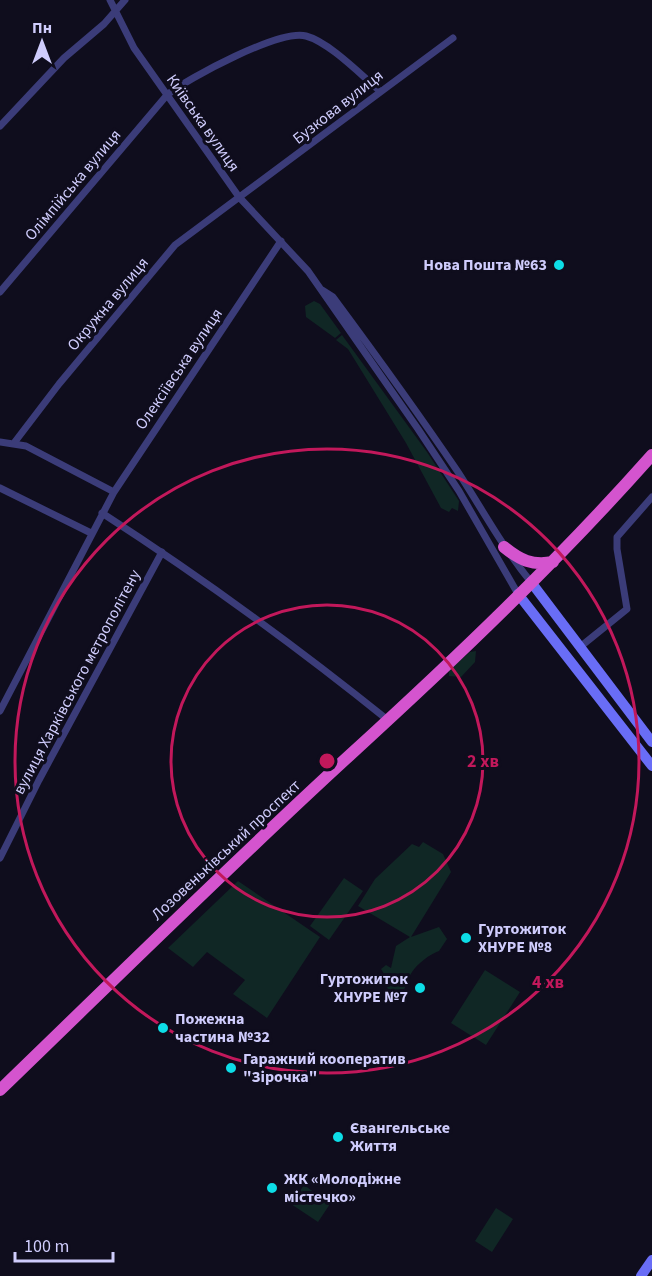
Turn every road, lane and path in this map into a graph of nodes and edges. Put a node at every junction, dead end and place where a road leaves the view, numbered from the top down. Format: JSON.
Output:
{"nodes":[{"id":1,"x":110,"y":0,"type":"edge"},
{"id":2,"x":125,"y":0,"type":"edge"},
{"id":3,"x":117,"y":10,"type":"junction"},
{"id":4,"x":453,"y":38,"type":"dead end"},
{"id":5,"x":380,"y":91,"type":"junction"},
{"id":6,"x":167,"y":95,"type":"junction"},
{"id":7,"x":0,"y":126,"type":"edge"},
{"id":8,"x":239,"y":197,"type":"junction"},
{"id":9,"x":281,"y":241,"type":"junction"},
{"id":10,"x":322,"y":290,"type":"junction"},
{"id":11,"x":0,"y":292,"type":"edge"},
{"id":12,"x":0,"y":442,"type":"edge"},
{"id":13,"x":14,"y":443,"type":"junction"},
{"id":14,"x":652,"y":455,"type":"edge"},
{"id":15,"x":0,"y":488,"type":"edge"},
{"id":16,"x":114,"y":492,"type":"junction"},
{"id":17,"x":652,"y":497,"type":"edge"},
{"id":18,"x":102,"y":513,"type":"junction"},
{"id":19,"x":483,"y":513,"type":"junction"},
{"id":20,"x":475,"y":519,"type":"junction"},
{"id":21,"x":91,"y":533,"type":"junction"},
{"id":22,"x":504,"y":547,"type":"junction"},
{"id":23,"x":162,"y":552,"type":"junction"},
{"id":24,"x":553,"y":562,"type":"junction"},
{"id":25,"x":531,"y":582,"type":"junction"},
{"id":26,"x":518,"y":594,"type":"junction"},
{"id":27,"x":580,"y":647,"type":"junction"},
{"id":28,"x":0,"y":711,"type":"edge"},
{"id":29,"x":389,"y":721,"type":"junction"},
{"id":30,"x":652,"y":742,"type":"edge"},
{"id":31,"x":652,"y":766,"type":"edge"},
{"id":32,"x":0,"y":858,"type":"edge"},
{"id":33,"x":0,"y":1090,"type":"edge"},
{"id":34,"x":652,"y":1260,"type":"edge"},
{"id":35,"x":641,"y":1276,"type":"edge"}],
"edges":[{"from":1,"to":3,"type":"street","name":"Київська вулиця"},
{"from":2,"to":3,"type":"street"},
{"from":3,"to":6,"type":"street","name":"Київська вулиця"},
{"from":3,"to":7,"type":"street"},
{"from":4,"to":5,"type":"street","name":"Бузкова вулиця"},
{"from":5,"to":6,"type":"street","name":"Олімпійська вулиця"},
{"from":5,"to":8,"type":"street","name":"Бузкова вулиця"},
{"from":6,"to":8,"type":"street","name":"Київська вулиця"},
{"from":6,"to":11,"type":"street","name":"Олімпійська вулиця"},
{"from":8,"to":9,"type":"street","name":"Київська вулиця"},
{"from":8,"to":13,"type":"street","name":"Окружна вулиця"},
{"from":9,"to":10,"type":"street","name":"Київська вулиця"},
{"from":9,"to":16,"type":"street","name":"Олексіївська вулиця"},
{"from":10,"to":19,"type":"street"},
{"from":10,"to":20,"type":"street"},
{"from":12,"to":13,"type":"street"},
{"from":13,"to":16,"type":"street"},
{"from":14,"to":24,"type":"highway","name":"Лозовеньківський проспект"},
{"from":15,"to":21,"type":"street"},
{"from":16,"to":18,"type":"street","name":"Олексіївська вулиця"},
{"from":17,"to":27,"type":"street"},
{"from":18,"to":21,"type":"street","name":"Олексіївська вулиця"},
{"from":18,"to":23,"type":"street"},
{"from":19,"to":20,"type":"street"},
{"from":19,"to":22,"type":"street"},
{"from":20,"to":26,"type":"street"},
{"from":21,"to":28,"type":"street","name":"Олексіївська вулиця"},
{"from":22,"to":24,"type":"highway"},
{"from":22,"to":25,"type":"street"},
{"from":23,"to":29,"type":"street"},
{"from":23,"to":32,"type":"street","name":"вулиця Харківського метрополітену"},
{"from":24,"to":25,"type":"highway","name":"Лозовеньківський проспект"},
{"from":25,"to":26,"type":"highway","name":"Лозовеньківський проспект"},
{"from":25,"to":27,"type":"main road"},
{"from":26,"to":29,"type":"highway","name":"Лозовеньківський проспект"},
{"from":26,"to":31,"type":"main road"},
{"from":27,"to":30,"type":"main road"},
{"from":29,"to":33,"type":"highway","name":"Лозовеньківський проспект"},
{"from":34,"to":35,"type":"main road"}]}
